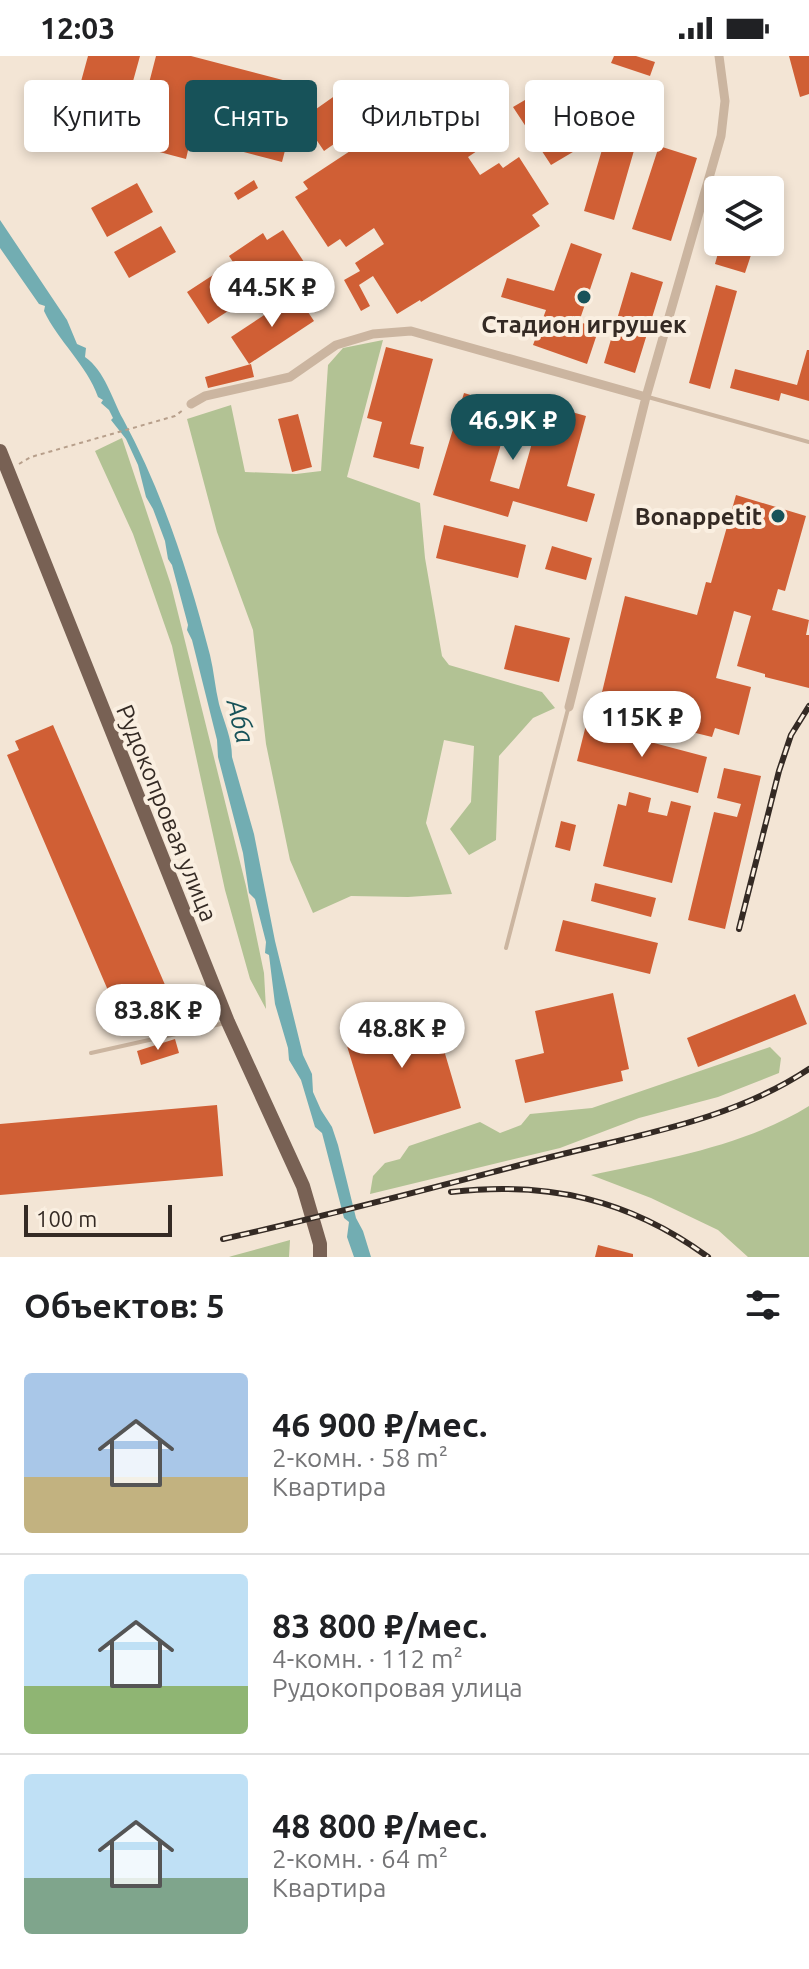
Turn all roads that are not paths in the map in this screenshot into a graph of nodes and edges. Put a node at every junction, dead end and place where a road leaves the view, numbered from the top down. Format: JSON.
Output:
{"nodes":[{"id":1,"x":719,"y":56,"type":"edge"},
{"id":2,"x":646,"y":397,"type":"junction"},
{"id":3,"x":191,"y":404,"type":"road end"},
{"id":4,"x":809,"y":442,"type":"edge"},
{"id":5,"x":0,"y":451,"type":"edge"},
{"id":6,"x":569,"y":707,"type":"joint"},
{"id":7,"x":506,"y":948,"type":"dead end"},
{"id":8,"x":228,"y":1022,"type":"junction"},
{"id":9,"x":91,"y":1053,"type":"dead end"},
{"id":10,"x":320,"y":1257,"type":"edge"}],
"edges":[{"from":1,"to":2,"type":"street"},
{"from":2,"to":3,"type":"street"},
{"from":2,"to":4,"type":"lane"},
{"from":2,"to":6,"type":"street"},
{"from":5,"to":8,"type":"main road","name":"Рудокопровая улица"},
{"from":6,"to":7,"type":"lane"},
{"from":8,"to":9,"type":"lane"},
{"from":8,"to":10,"type":"main road","name":"Рудокопровая улица"}]}
